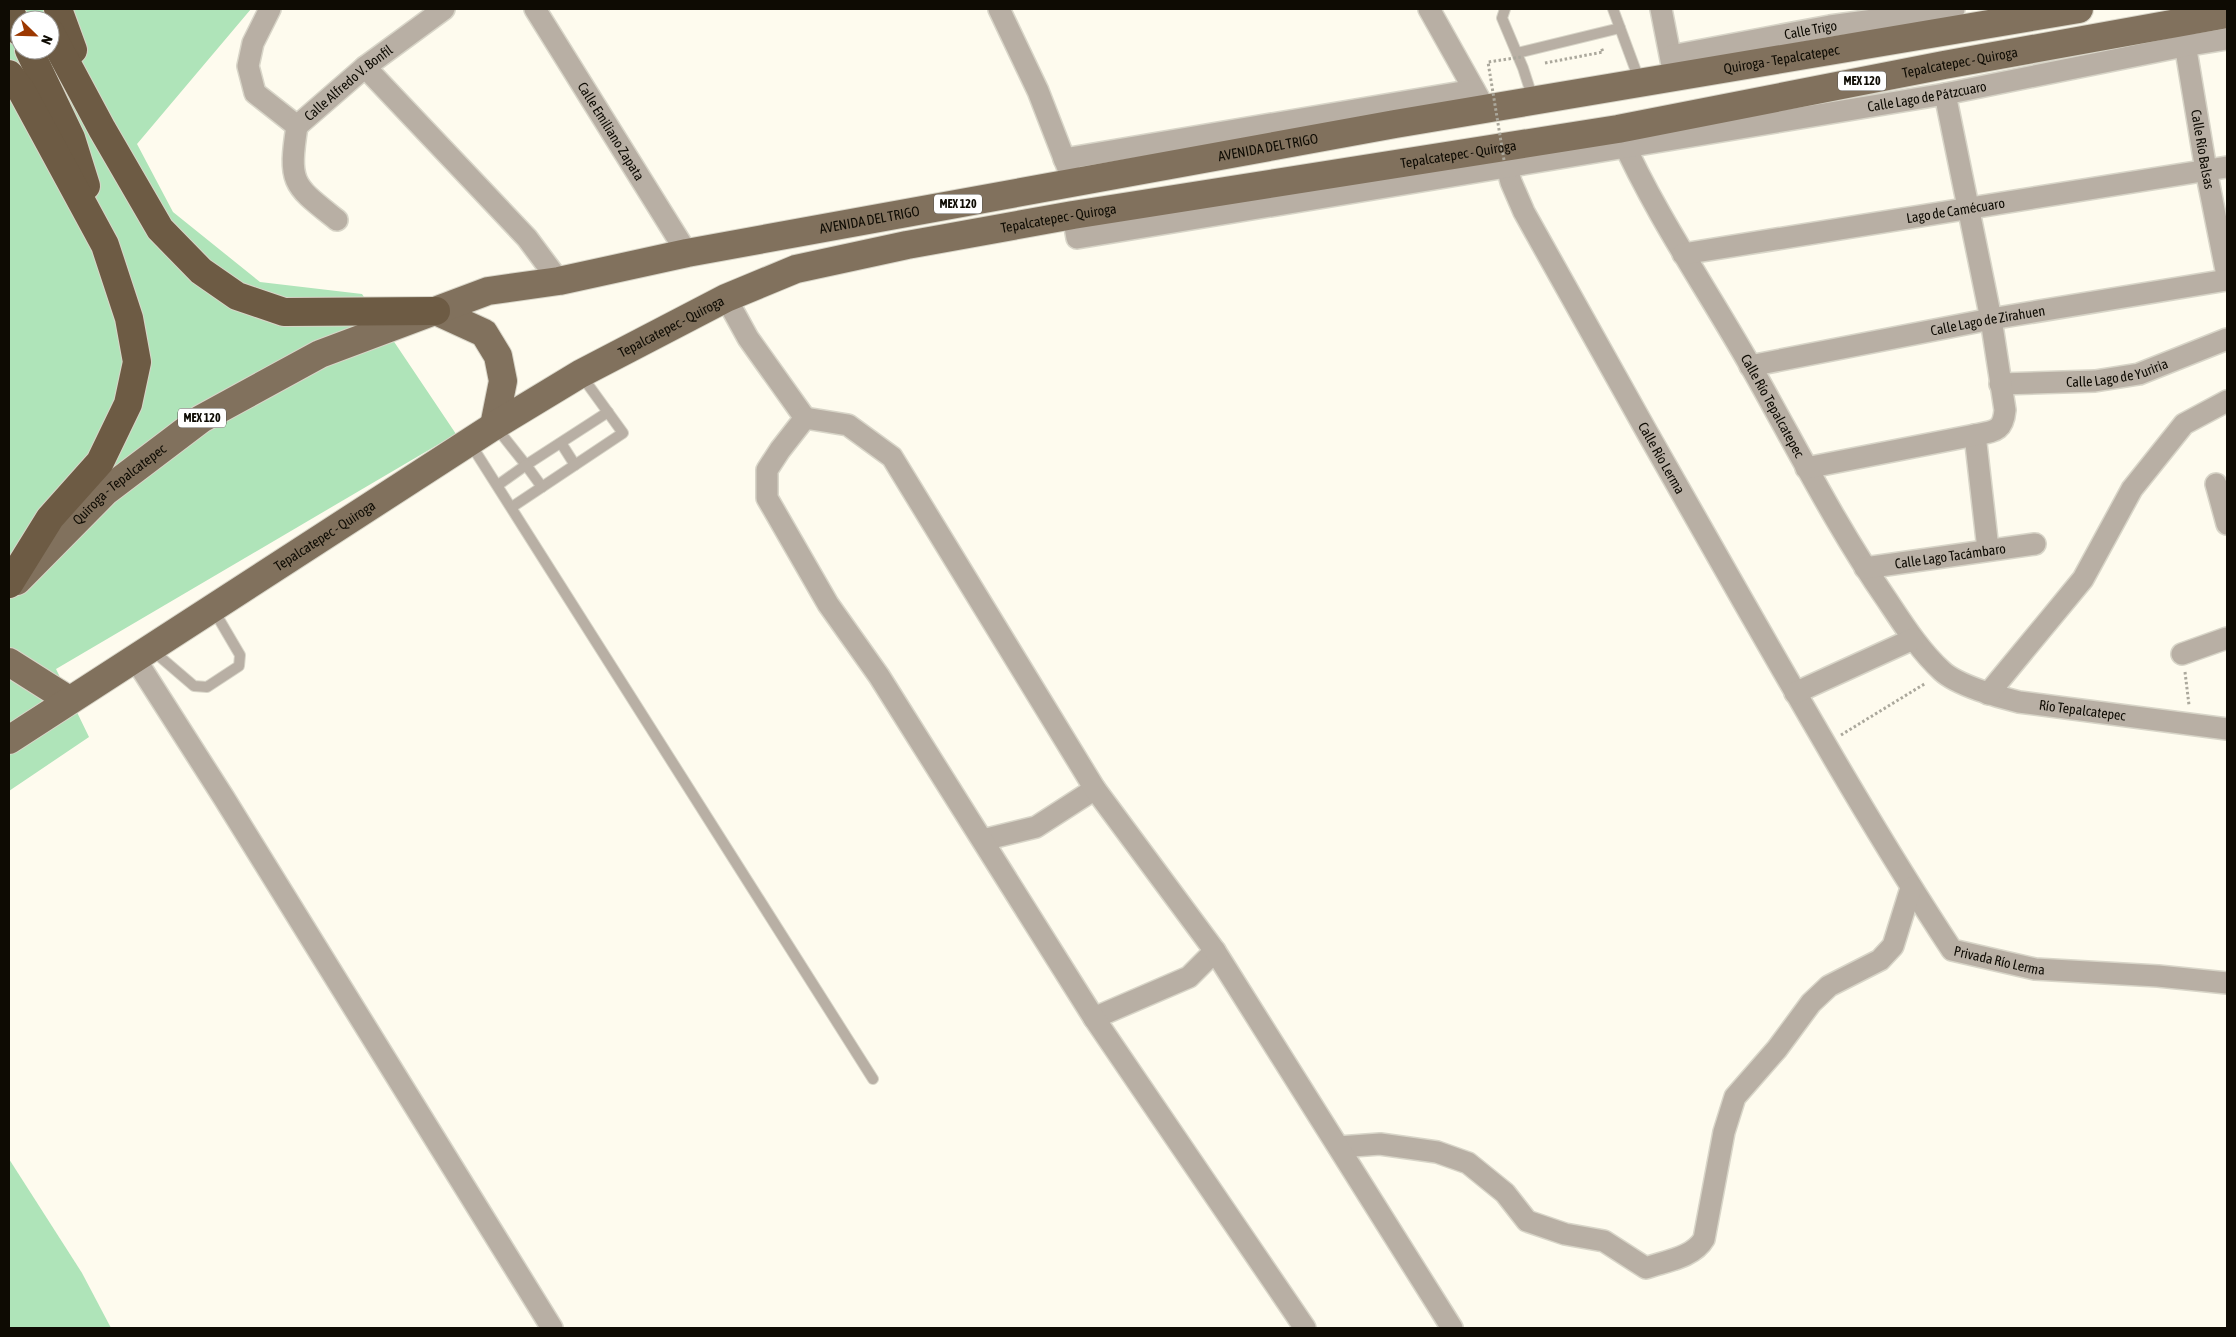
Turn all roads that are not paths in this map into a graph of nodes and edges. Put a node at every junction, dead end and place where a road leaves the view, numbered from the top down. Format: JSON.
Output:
{"nodes":[{"id":1,"x":58,"y":9,"type":"edge"},
{"id":2,"x":270,"y":9,"type":"edge"},
{"id":3,"x":444,"y":9,"type":"edge"},
{"id":4,"x":535,"y":9,"type":"edge"},
{"id":5,"x":999,"y":9,"type":"edge"},
{"id":6,"x":1429,"y":9,"type":"edge"},
{"id":7,"x":1505,"y":9,"type":"edge"},
{"id":8,"x":1612,"y":9,"type":"edge"},
{"id":9,"x":1661,"y":9,"type":"edge"},
{"id":10,"x":1948,"y":9,"type":"edge"},
{"id":11,"x":2079,"y":9,"type":"edge"},
{"id":12,"x":2227,"y":14,"type":"edge"},
{"id":13,"x":1829,"y":17,"type":"edge"},
{"id":14,"x":2182,"y":26,"type":"edge"},
{"id":15,"x":1620,"y":28,"type":"junction"},
{"id":16,"x":2227,"y":39,"type":"edge"},
{"id":17,"x":60,"y":51,"type":"edge"},
{"id":18,"x":1519,"y":55,"type":"junction"},
{"id":19,"x":34,"y":60,"type":"edge"},
{"id":20,"x":1672,"y":66,"type":"junction"},
{"id":21,"x":365,"y":67,"type":"junction"},
{"id":22,"x":9,"y":74,"type":"edge"},
{"id":23,"x":1640,"y":82,"type":"junction"},
{"id":24,"x":1945,"y":94,"type":"junction"},
{"id":25,"x":1479,"y":100,"type":"junction"},
{"id":26,"x":1534,"y":100,"type":"junction"},
{"id":27,"x":297,"y":126,"type":"junction"},
{"id":28,"x":102,"y":129,"type":"junction"},
{"id":29,"x":1622,"y":138,"type":"junction"},
{"id":30,"x":1506,"y":164,"type":"junction"},
{"id":31,"x":2227,"y":166,"type":"edge"},
{"id":32,"x":2206,"y":170,"type":"junction"},
{"id":33,"x":1069,"y":171,"type":"junction"},
{"id":34,"x":1970,"y":209,"type":"junction"},
{"id":35,"x":1073,"y":215,"type":"junction"},
{"id":36,"x":337,"y":220,"type":"dead end"},
{"id":37,"x":788,"y":235,"type":"junction"},
{"id":38,"x":105,"y":244,"type":"junction"},
{"id":39,"x":687,"y":253,"type":"junction"},
{"id":40,"x":1683,"y":254,"type":"junction"},
{"id":41,"x":796,"y":269,"type":"junction"},
{"id":42,"x":2227,"y":275,"type":"edge"},
{"id":43,"x":2227,"y":280,"type":"edge"},
{"id":44,"x":559,"y":281,"type":"junction"},
{"id":45,"x":726,"y":298,"type":"junction"},
{"id":46,"x":436,"y":310,"type":"junction"},
{"id":47,"x":1991,"y":319,"type":"junction"},
{"id":48,"x":2227,"y":339,"type":"edge"},
{"id":49,"x":1750,"y":366,"type":"junction"},
{"id":50,"x":580,"y":374,"type":"junction"},
{"id":51,"x":2000,"y":384,"type":"junction"},
{"id":52,"x":2227,"y":401,"type":"edge"},
{"id":53,"x":608,"y":412,"type":"junction"},
{"id":54,"x":805,"y":418,"type":"junction"},
{"id":55,"x":494,"y":426,"type":"junction"},
{"id":56,"x":1975,"y":436,"type":"junction"},
{"id":57,"x":470,"y":442,"type":"junction"},
{"id":58,"x":561,"y":444,"type":"junction"},
{"id":59,"x":526,"y":465,"type":"junction"},
{"id":60,"x":576,"y":465,"type":"junction"},
{"id":61,"x":1806,"y":468,"type":"junction"},
{"id":62,"x":2216,"y":484,"type":"dead end"},
{"id":63,"x":498,"y":485,"type":"junction"},
{"id":64,"x":542,"y":488,"type":"junction"},
{"id":65,"x":512,"y":507,"type":"junction"},
{"id":66,"x":2227,"y":524,"type":"edge"},
{"id":67,"x":2035,"y":544,"type":"dead end"},
{"id":68,"x":1988,"y":550,"type":"junction"},
{"id":69,"x":1865,"y":568,"type":"junction"},
{"id":70,"x":9,"y":584,"type":"edge"},
{"id":71,"x":9,"y":589,"type":"edge"},
{"id":72,"x":212,"y":608,"type":"junction"},
{"id":73,"x":2227,"y":638,"type":"edge"},
{"id":74,"x":1913,"y":639,"type":"junction"},
{"id":75,"x":142,"y":653,"type":"junction"},
{"id":76,"x":2182,"y":654,"type":"road end"},
{"id":77,"x":9,"y":662,"type":"edge"},
{"id":78,"x":1943,"y":672,"type":"joint"},
{"id":79,"x":1795,"y":693,"type":"junction"},
{"id":80,"x":1988,"y":694,"type":"junction"},
{"id":81,"x":69,"y":700,"type":"junction"},
{"id":82,"x":2227,"y":729,"type":"edge"},
{"id":83,"x":9,"y":740,"type":"edge"},
{"id":84,"x":1825,"y":745,"type":"joint"},
{"id":85,"x":1094,"y":789,"type":"junction"},
{"id":86,"x":983,"y":840,"type":"junction"},
{"id":87,"x":1911,"y":888,"type":"junction"},
{"id":88,"x":1215,"y":951,"type":"junction"},
{"id":89,"x":2227,"y":983,"type":"edge"},
{"id":90,"x":1094,"y":1018,"type":"junction"},
{"id":91,"x":873,"y":1079,"type":"dead end"},
{"id":92,"x":1339,"y":1147,"type":"junction"},
{"id":93,"x":552,"y":1328,"type":"edge"},
{"id":94,"x":1305,"y":1328,"type":"edge"},
{"id":95,"x":1452,"y":1328,"type":"edge"}],
"edges":[{"from":1,"to":28,"type":"highway"},
{"from":2,"to":27,"type":"street","name":"Calle Alfredo V. Bonfil"},
{"from":3,"to":21,"type":"street","name":"Calle Alfredo V. Bonfil"},
{"from":4,"to":39,"type":"street","name":"Calle Emiliano Zapata"},
{"from":5,"to":33,"type":"street"},
{"from":6,"to":25,"type":"street"},
{"from":7,"to":18,"type":"lane"},
{"from":8,"to":15,"type":"lane"},
{"from":9,"to":20,"type":"street"},
{"from":10,"to":13,"type":"street","name":"Calle Trigo"},
{"from":11,"to":20,"type":"main road","name":"Quiroga - Tepalcatepec","number":"MEX 120"},
{"from":12,"to":14,"type":"main road","name":"Tepalcatepec - Quiroga","number":"MEX 120"},
{"from":13,"to":20,"type":"street","name":"Calle Trigo"},
{"from":14,"to":16,"type":"street","name":"Calle Lago de Pátzcuaro"},
{"from":14,"to":24,"type":"street","name":"Calle Lago de Pátzcuaro"},
{"from":14,"to":29,"type":"main road","name":"Tepalcatepec - Quiroga","number":"MEX 120"},
{"from":14,"to":32,"type":"street","name":"Calle Río Balsas"},
{"from":15,"to":18,"type":"lane"},
{"from":15,"to":23,"type":"lane"},
{"from":17,"to":28,"type":"highway"},
{"from":18,"to":26,"type":"lane"},
{"from":19,"to":38,"type":"highway"},
{"from":20,"to":23,"type":"main road","name":"Quiroga - Tepalcatepec","number":"MEX 120"},
{"from":21,"to":27,"type":"street","name":"Calle Alfredo V. Bonfil"},
{"from":21,"to":44,"type":"street"},
{"from":22,"to":38,"type":"highway"},
{"from":23,"to":26,"type":"main road","name":"Quiroga - Tepalcatepec","number":"MEX 120"},
{"from":24,"to":29,"type":"street","name":"Calle Lago de Pátzcuaro"},
{"from":24,"to":34,"type":"street"},
{"from":25,"to":26,"type":"main road","name":"Quiroga - Tepalcatepec","number":"MEX 120"},
{"from":25,"to":33,"type":"main road","name":"AVENIDA DEL TRIGO","number":"MEX 120"},
{"from":27,"to":36,"type":"street"},
{"from":28,"to":46,"type":"highway"},
{"from":29,"to":30,"type":"street","name":"Calle Lago de Pátzcuaro"},
{"from":29,"to":35,"type":"main road","name":"Tepalcatepec - Quiroga","number":"MEX 120"},
{"from":29,"to":40,"type":"street","name":"Calle Río Tepalcatepec"},
{"from":30,"to":35,"type":"street","name":"Calle Lago de Pátzcuaro"},
{"from":30,"to":79,"type":"street","name":"Calle Río Lerma"},
{"from":31,"to":32,"type":"street","name":"Lago de Camécuaro"},
{"from":32,"to":34,"type":"street","name":"Lago de Camécuaro"},
{"from":32,"to":42,"type":"street","name":"Calle Río Balsas"},
{"from":33,"to":37,"type":"main road","name":"AVENIDA DEL TRIGO","number":"MEX 120"},
{"from":34,"to":40,"type":"street","name":"Lago de Camécuaro"},
{"from":34,"to":47,"type":"street"},
{"from":35,"to":41,"type":"main road","name":"Tepalcatepec - Quiroga","number":"MEX 120"},
{"from":37,"to":39,"type":"main road","name":"AVENIDA DEL TRIGO","number":"MEX 120"},
{"from":37,"to":41,"type":"main road"},
{"from":38,"to":70,"type":"highway"},
{"from":39,"to":44,"type":"main road","name":"AVENIDA DEL TRIGO","number":"MEX 120"},
{"from":40,"to":49,"type":"street","name":"Calle Río Tepalcatepec"},
{"from":41,"to":45,"type":"main road","name":"Tepalcatepec - Quiroga","number":"MEX 120"},
{"from":43,"to":47,"type":"street","name":"Calle Lago de Zirahuen"},
{"from":44,"to":46,"type":"main road","name":"AVENIDA DEL TRIGO","number":"MEX 120"},
{"from":45,"to":50,"type":"main road","name":"Tepalcatepec - Quiroga","number":"MEX 120"},
{"from":45,"to":54,"type":"street"},
{"from":46,"to":55,"type":"main road"},
{"from":46,"to":71,"type":"main road","name":"Quiroga - Tepalcatepec","number":"MEX 120"},
{"from":47,"to":49,"type":"street","name":"Calle Lago de Zirahuen"},
{"from":47,"to":51,"type":"street"},
{"from":48,"to":51,"type":"street","name":"Calle Lago de Yuriria"},
{"from":49,"to":61,"type":"street","name":"Calle Río Tepalcatepec"},
{"from":50,"to":53,"type":"lane"},
{"from":50,"to":55,"type":"main road","name":"Tepalcatepec - Quiroga","number":"MEX 120"},
{"from":51,"to":56,"type":"street"},
{"from":52,"to":80,"type":"street"},
{"from":53,"to":58,"type":"lane"},
{"from":53,"to":60,"type":"lane"},
{"from":54,"to":85,"type":"street"},
{"from":54,"to":86,"type":"street"},
{"from":55,"to":57,"type":"main road","name":"Tepalcatepec - Quiroga","number":"MEX 120"},
{"from":55,"to":59,"type":"lane"},
{"from":56,"to":61,"type":"street"},
{"from":56,"to":68,"type":"street"},
{"from":57,"to":63,"type":"lane"},
{"from":57,"to":72,"type":"main road","name":"Tepalcatepec - Quiroga","number":"MEX 120"},
{"from":58,"to":59,"type":"lane"},
{"from":58,"to":60,"type":"lane"},
{"from":59,"to":63,"type":"lane"},
{"from":59,"to":64,"type":"lane"},
{"from":60,"to":64,"type":"lane"},
{"from":61,"to":69,"type":"street","name":"Calle Río Tepalcatepec"},
{"from":62,"to":66,"type":"street"},
{"from":63,"to":65,"type":"lane"},
{"from":64,"to":65,"type":"lane"},
{"from":65,"to":91,"type":"lane"},
{"from":67,"to":68,"type":"street","name":"Calle Lago Tacámbaro"},
{"from":68,"to":69,"type":"street","name":"Calle Lago Tacámbaro"},
{"from":69,"to":74,"type":"street","name":"Calle Río Tepalcatepec"},
{"from":72,"to":75,"type":"main road","name":"Tepalcatepec - Quiroga","number":"MEX 120"},
{"from":72,"to":75,"type":"lane"},
{"from":73,"to":76,"type":"street"},
{"from":74,"to":78,"type":"street","name":"Calle Río Tepalcatepec"},
{"from":74,"to":79,"type":"street"},
{"from":75,"to":81,"type":"main road","name":"Tepalcatepec - Quiroga","number":"MEX 120"},
{"from":75,"to":93,"type":"street"},
{"from":77,"to":81,"type":"main road"},
{"from":78,"to":80,"type":"street","name":"Río Tepalcatepec"},
{"from":79,"to":84,"type":"street","name":"Calle Río Lerma"},
{"from":80,"to":82,"type":"street","name":"Río Tepalcatepec"},
{"from":81,"to":83,"type":"main road","name":"Tepalcatepec - Quiroga","number":"MEX 120"},
{"from":84,"to":87,"type":"street","name":"Privada Río Lerma"},
{"from":85,"to":86,"type":"street"},
{"from":85,"to":88,"type":"street"},
{"from":86,"to":90,"type":"street"},
{"from":87,"to":89,"type":"street","name":"Privada Río Lerma"},
{"from":87,"to":92,"type":"street"},
{"from":88,"to":90,"type":"street"},
{"from":88,"to":92,"type":"street"},
{"from":90,"to":94,"type":"street"},
{"from":92,"to":95,"type":"street"}]}
